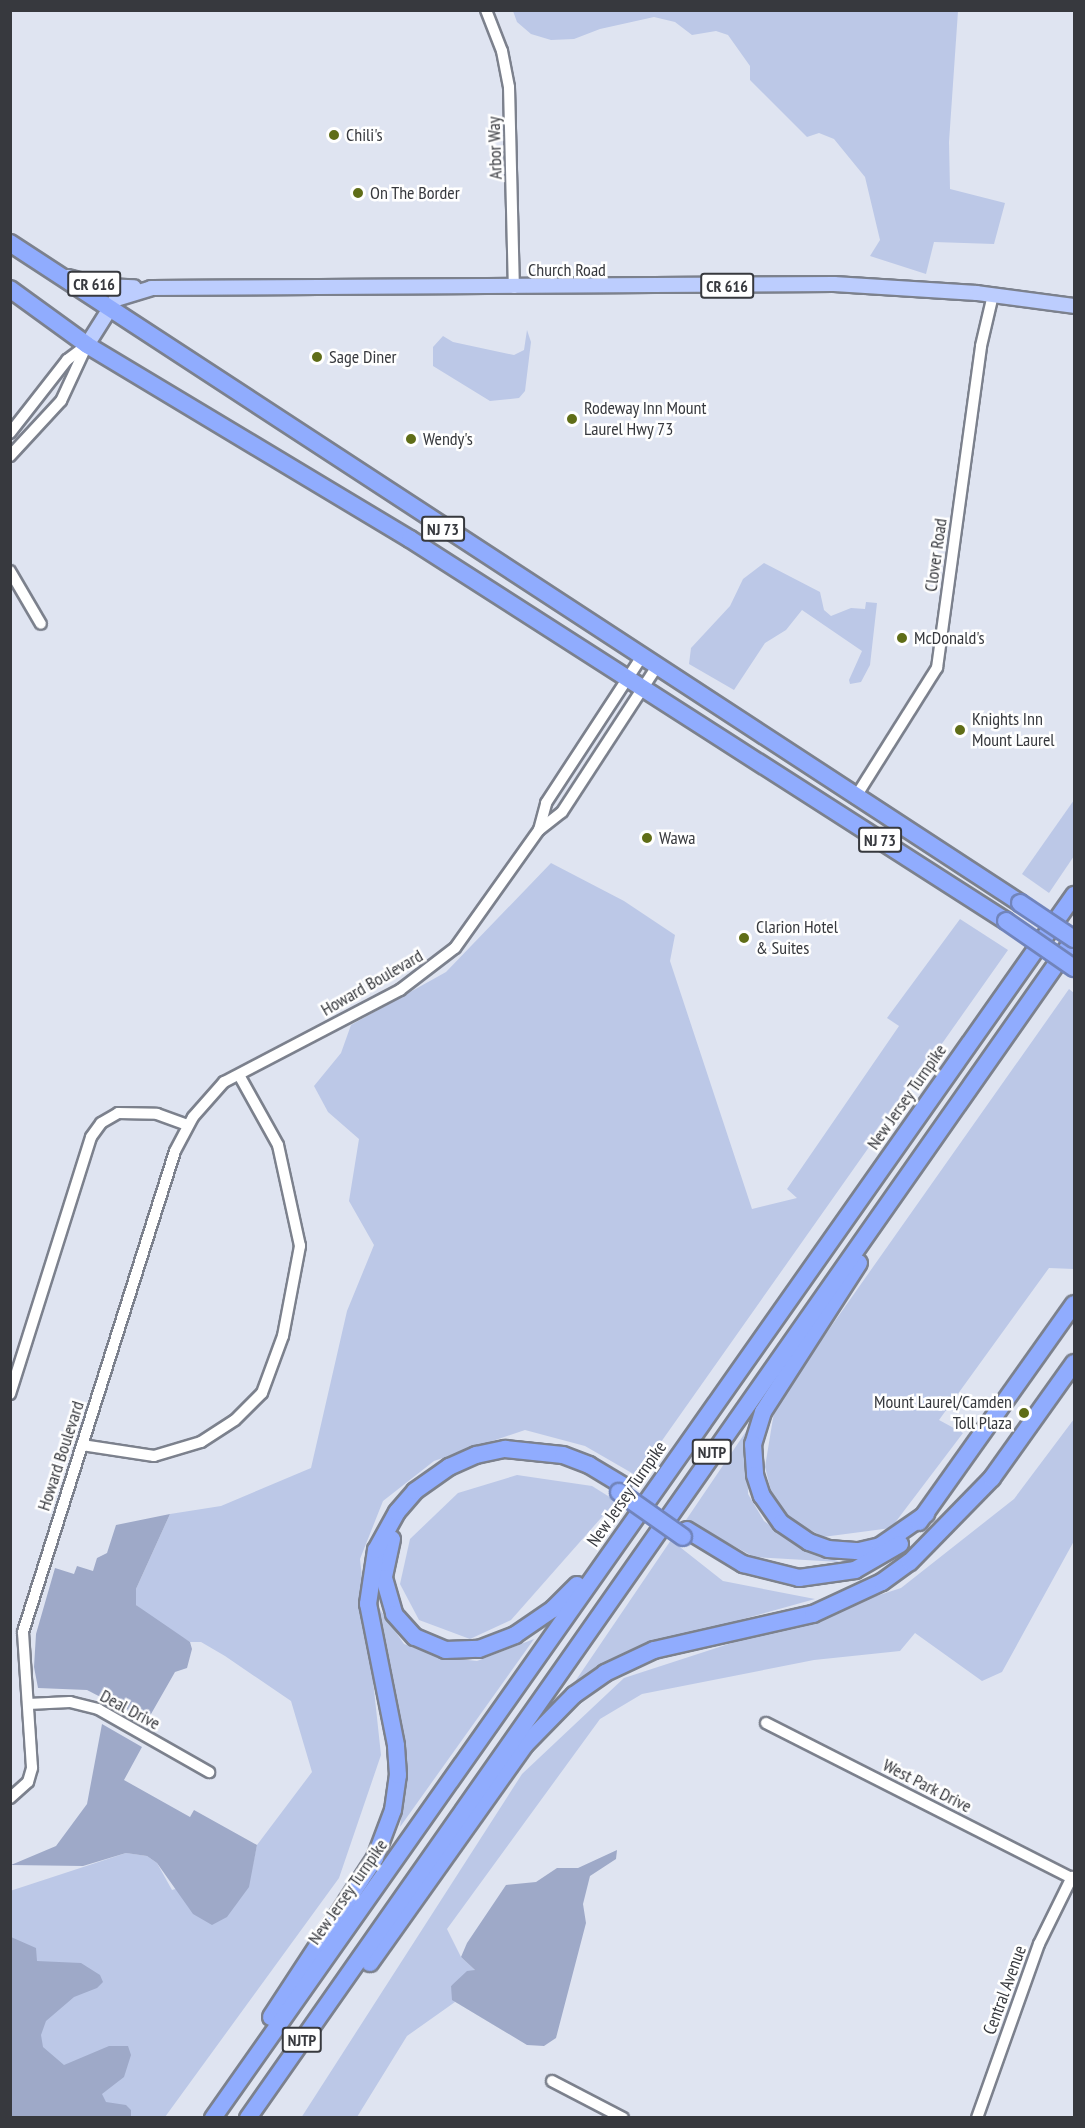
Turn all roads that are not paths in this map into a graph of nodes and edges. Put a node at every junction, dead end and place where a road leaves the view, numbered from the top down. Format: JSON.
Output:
{"nodes":[{"id":1,"x":486,"y":10,"type":"edge"},
{"id":2,"x":10,"y":243,"type":"edge"},
{"id":3,"x":40,"y":266,"type":"junction"},
{"id":4,"x":151,"y":288,"type":"junction"},
{"id":5,"x":514,"y":288,"type":"junction"},
{"id":6,"x":10,"y":289,"type":"edge"},
{"id":7,"x":993,"y":295,"type":"junction"},
{"id":8,"x":1074,"y":306,"type":"edge"},
{"id":9,"x":108,"y":310,"type":"junction"},
{"id":10,"x":87,"y":345,"type":"junction"},
{"id":11,"x":10,"y":433,"type":"edge"},
{"id":12,"x":10,"y":456,"type":"edge"},
{"id":13,"x":10,"y":571,"type":"edge"},
{"id":14,"x":41,"y":624,"type":"dead end"},
{"id":15,"x":641,"y":658,"type":"junction"},
{"id":16,"x":656,"y":668,"type":"junction"},
{"id":17,"x":636,"y":682,"type":"junction"},
{"id":18,"x":855,"y":798,"type":"junction"},
{"id":19,"x":539,"y":830,"type":"junction"},
{"id":20,"x":1074,"y":895,"type":"edge"},
{"id":21,"x":1074,"y":939,"type":"edge"},
{"id":22,"x":1053,"y":952,"type":"junction"},
{"id":23,"x":1074,"y":964,"type":"edge"},
{"id":24,"x":1074,"y":969,"type":"edge"},
{"id":25,"x":239,"y":1075,"type":"junction"},
{"id":26,"x":188,"y":1125,"type":"junction"},
{"id":27,"x":907,"y":1176,"type":"junction"},
{"id":28,"x":1074,"y":1304,"type":"edge"},
{"id":29,"x":1074,"y":1363,"type":"edge"},
{"id":30,"x":10,"y":1394,"type":"edge"},
{"id":31,"x":692,"y":1436,"type":"junction"},
{"id":32,"x":82,"y":1445,"type":"junction"},
{"id":33,"x":620,"y":1488,"type":"junction"},
{"id":34,"x":926,"y":1514,"type":"junction"},
{"id":35,"x":947,"y":1524,"type":"junction"},
{"id":36,"x":685,"y":1534,"type":"junction"},
{"id":37,"x":28,"y":1704,"type":"junction"},
{"id":38,"x":765,"y":1724,"type":"dead end"},
{"id":39,"x":209,"y":1772,"type":"dead end"},
{"id":40,"x":10,"y":1798,"type":"edge"},
{"id":41,"x":1073,"y":1878,"type":"edge"},
{"id":42,"x":552,"y":2081,"type":"dead end"},
{"id":43,"x":250,"y":2115,"type":"edge"},
{"id":44,"x":203,"y":2118,"type":"edge"},
{"id":45,"x":213,"y":2118,"type":"edge"},
{"id":46,"x":623,"y":2118,"type":"edge"},
{"id":47,"x":977,"y":2118,"type":"edge"}],
"edges":[{"from":1,"to":5,"type":"street","name":"Arbor Way"},
{"from":2,"to":3,"type":"highway","number":"NJ 73"},
{"from":3,"to":4,"type":"main road","number":"CR 616"},
{"from":3,"to":9,"type":"highway","number":"NJ 73"},
{"from":4,"to":5,"type":"main road","name":"Church Road","number":"CR 616"},
{"from":4,"to":9,"type":"main road","name":"Church Road","number":"CR 616"},
{"from":5,"to":7,"type":"main road","name":"Church Road","number":"CR 616"},
{"from":6,"to":10,"type":"highway","number":"NJ 73"},
{"from":7,"to":8,"type":"main road","name":"Church Road","number":"CR 616"},
{"from":7,"to":18,"type":"street","name":"Clover Road"},
{"from":9,"to":10,"type":"main road","name":"Church Road","number":"CR 616"},
{"from":9,"to":15,"type":"highway","number":"NJ 73"},
{"from":10,"to":11,"type":"street"},
{"from":10,"to":12,"type":"street"},
{"from":10,"to":17,"type":"highway","number":"NJ 73"},
{"from":13,"to":14,"type":"street"},
{"from":15,"to":16,"type":"highway","number":"NJ 73"},
{"from":15,"to":17,"type":"street","name":"Howard Boulevard"},
{"from":16,"to":17,"type":"street","name":"Howard Boulevard"},
{"from":16,"to":18,"type":"highway","number":"NJ 73"},
{"from":17,"to":19,"type":"street","name":"Howard Boulevard"},
{"from":17,"to":19,"type":"street","name":"Howard Boulevard"},
{"from":17,"to":22,"type":"highway","number":"NJ 73","bridge":true},
{"from":18,"to":21,"type":"highway","number":"NJ 73","bridge":true},
{"from":19,"to":25,"type":"street","name":"Howard Boulevard"},
{"from":20,"to":31,"type":"highway","name":"New Jersey Turnpike","number":"NJTP"},
{"from":21,"to":27,"type":"highway","number":"NJTP"},
{"from":22,"to":23,"type":"highway","number":"NJ 73","bridge":true},
{"from":22,"to":24,"type":"highway","bridge":true},
{"from":25,"to":26,"type":"street","name":"Howard Boulevard"},
{"from":25,"to":32,"type":"street"},
{"from":26,"to":30,"type":"street"},
{"from":26,"to":32,"type":"street","name":"Howard Boulevard"},
{"from":27,"to":34,"type":"highway"},
{"from":27,"to":43,"type":"highway","number":"NJTP"},
{"from":28,"to":34,"type":"highway"},
{"from":29,"to":35,"type":"highway"},
{"from":31,"to":33,"type":"highway"},
{"from":31,"to":45,"type":"highway","name":"New Jersey Turnpike","number":"NJTP"},
{"from":32,"to":37,"type":"street","name":"Howard Boulevard"},
{"from":33,"to":36,"type":"highway"},
{"from":33,"to":44,"type":"highway"},
{"from":34,"to":36,"type":"highway"},
{"from":35,"to":36,"type":"highway"},
{"from":35,"to":43,"type":"highway"},
{"from":37,"to":39,"type":"street","name":"Deal Drive"},
{"from":37,"to":40,"type":"street","name":"Howard Boulevard"},
{"from":38,"to":41,"type":"street","name":"West Park Drive"},
{"from":41,"to":47,"type":"street","name":"Central Avenue"},
{"from":42,"to":46,"type":"street"}]}
